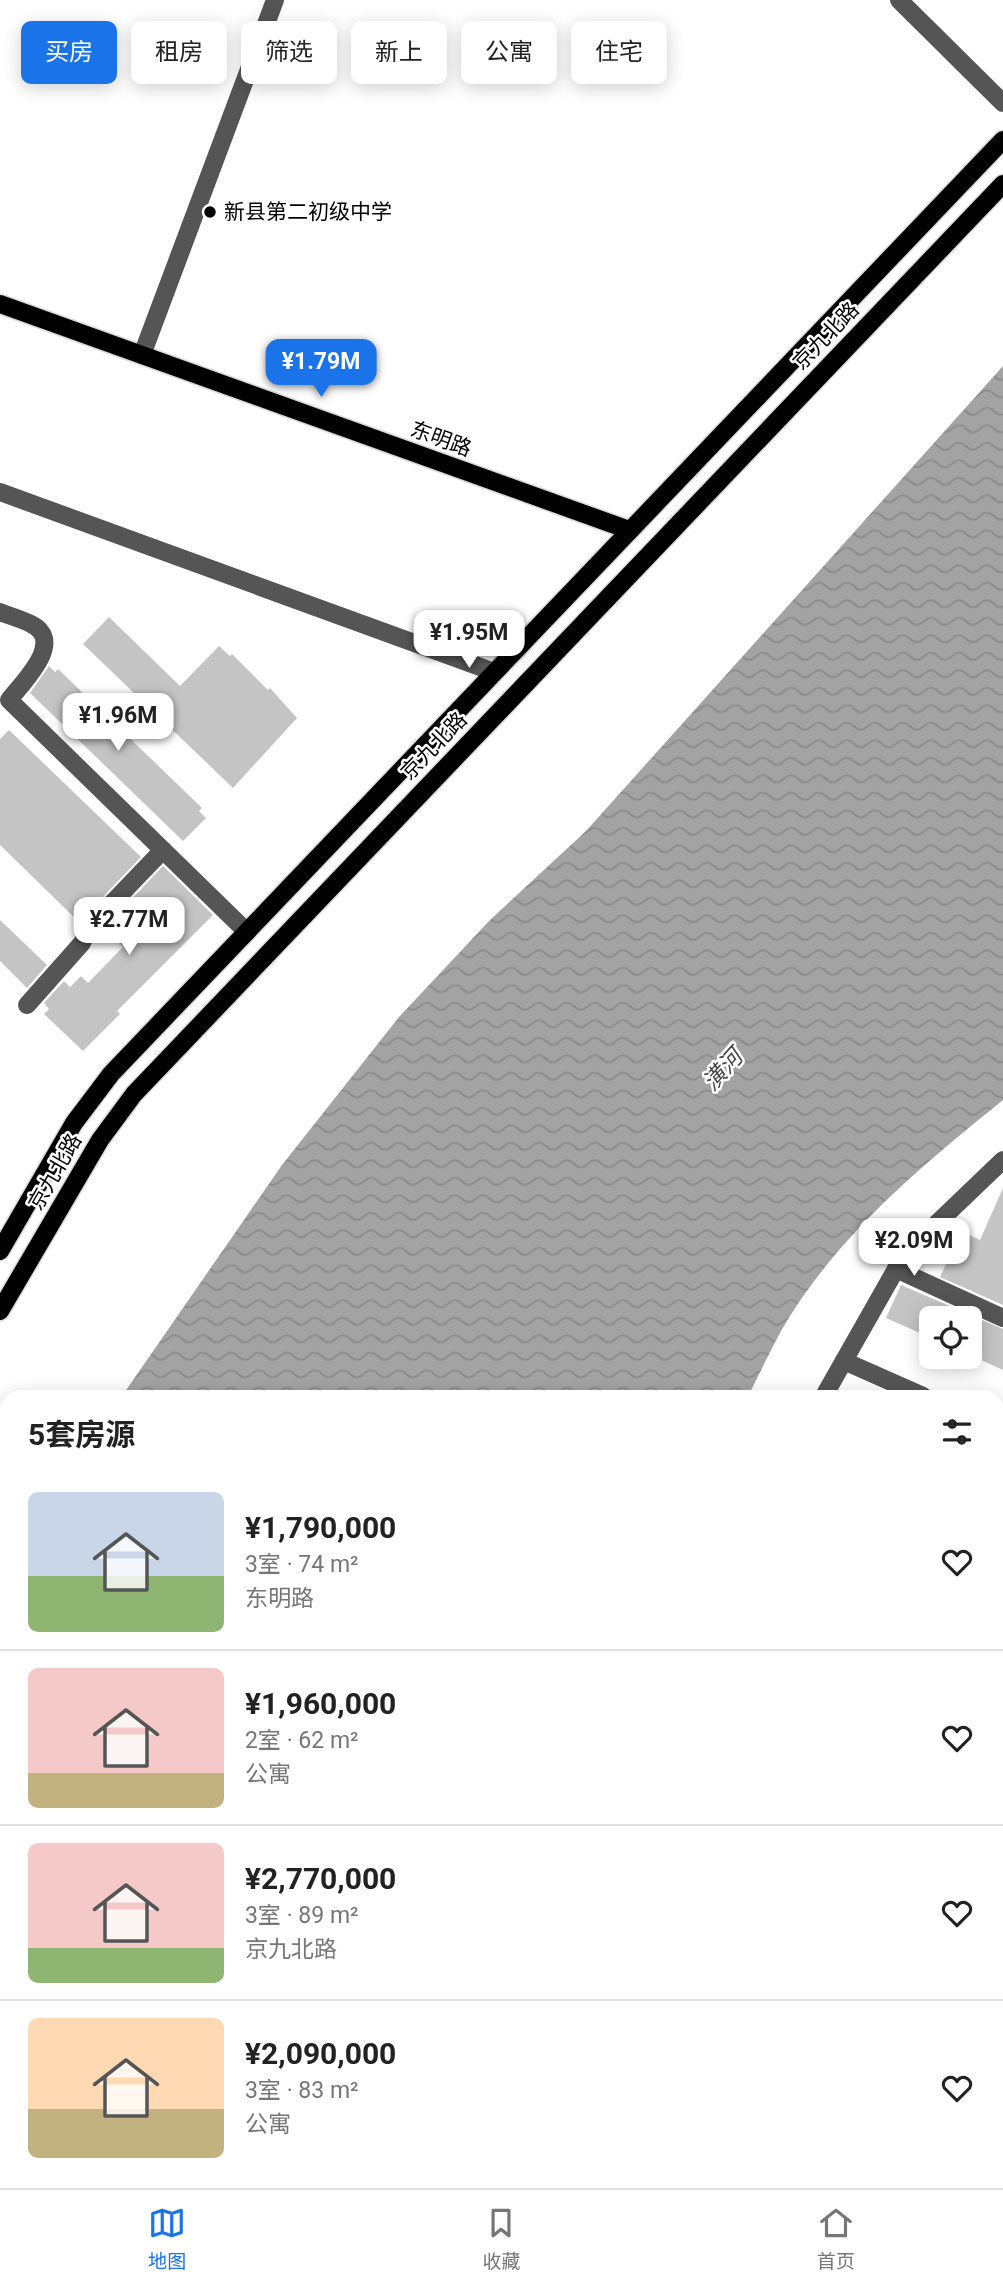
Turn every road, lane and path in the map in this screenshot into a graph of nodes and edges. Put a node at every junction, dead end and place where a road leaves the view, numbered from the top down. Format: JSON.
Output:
{"nodes":[{"id":1,"x":275,"y":0,"type":"edge"},
{"id":2,"x":899,"y":0,"type":"edge"},
{"id":3,"x":1003,"y":103,"type":"edge"},
{"id":4,"x":1003,"y":140,"type":"edge"},
{"id":5,"x":1003,"y":184,"type":"edge"},
{"id":6,"x":0,"y":304,"type":"edge"},
{"id":7,"x":142,"y":355,"type":"junction"},
{"id":8,"x":0,"y":492,"type":"edge"},
{"id":9,"x":629,"y":530,"type":"junction"},
{"id":10,"x":0,"y":612,"type":"edge"},
{"id":11,"x":494,"y":672,"type":"junction"},
{"id":12,"x":163,"y":850,"type":"junction"},
{"id":13,"x":247,"y":932,"type":"junction"},
{"id":14,"x":27,"y":1005,"type":"dead end"},
{"id":15,"x":1003,"y":1160,"type":"edge"},
{"id":16,"x":0,"y":1251,"type":"edge"},
{"id":17,"x":896,"y":1269,"type":"junction"},
{"id":18,"x":0,"y":1311,"type":"edge"},
{"id":19,"x":1003,"y":1318,"type":"edge"},
{"id":20,"x":844,"y":1361,"type":"junction"},
{"id":21,"x":827,"y":1390,"type":"edge"},
{"id":22,"x":909,"y":1390,"type":"edge"}],
"edges":[{"from":1,"to":7,"type":"street"},
{"from":2,"to":3,"type":"street"},
{"from":4,"to":9,"type":"main road","name":"京九北路"},
{"from":5,"to":18,"type":"main road","name":"京九北路"},
{"from":6,"to":7,"type":"main road","name":"东明路"},
{"from":7,"to":9,"type":"main road","name":"东明路"},
{"from":8,"to":11,"type":"street"},
{"from":9,"to":11,"type":"main road","name":"京九北路"},
{"from":10,"to":12,"type":"street"},
{"from":11,"to":13,"type":"main road","name":"京九北路"},
{"from":12,"to":13,"type":"street"},
{"from":12,"to":14,"type":"street"},
{"from":13,"to":16,"type":"main road","name":"京九北路"},
{"from":15,"to":17,"type":"street"},
{"from":17,"to":19,"type":"street"},
{"from":17,"to":20,"type":"street"},
{"from":20,"to":21,"type":"street"},
{"from":20,"to":22,"type":"street"}]}
